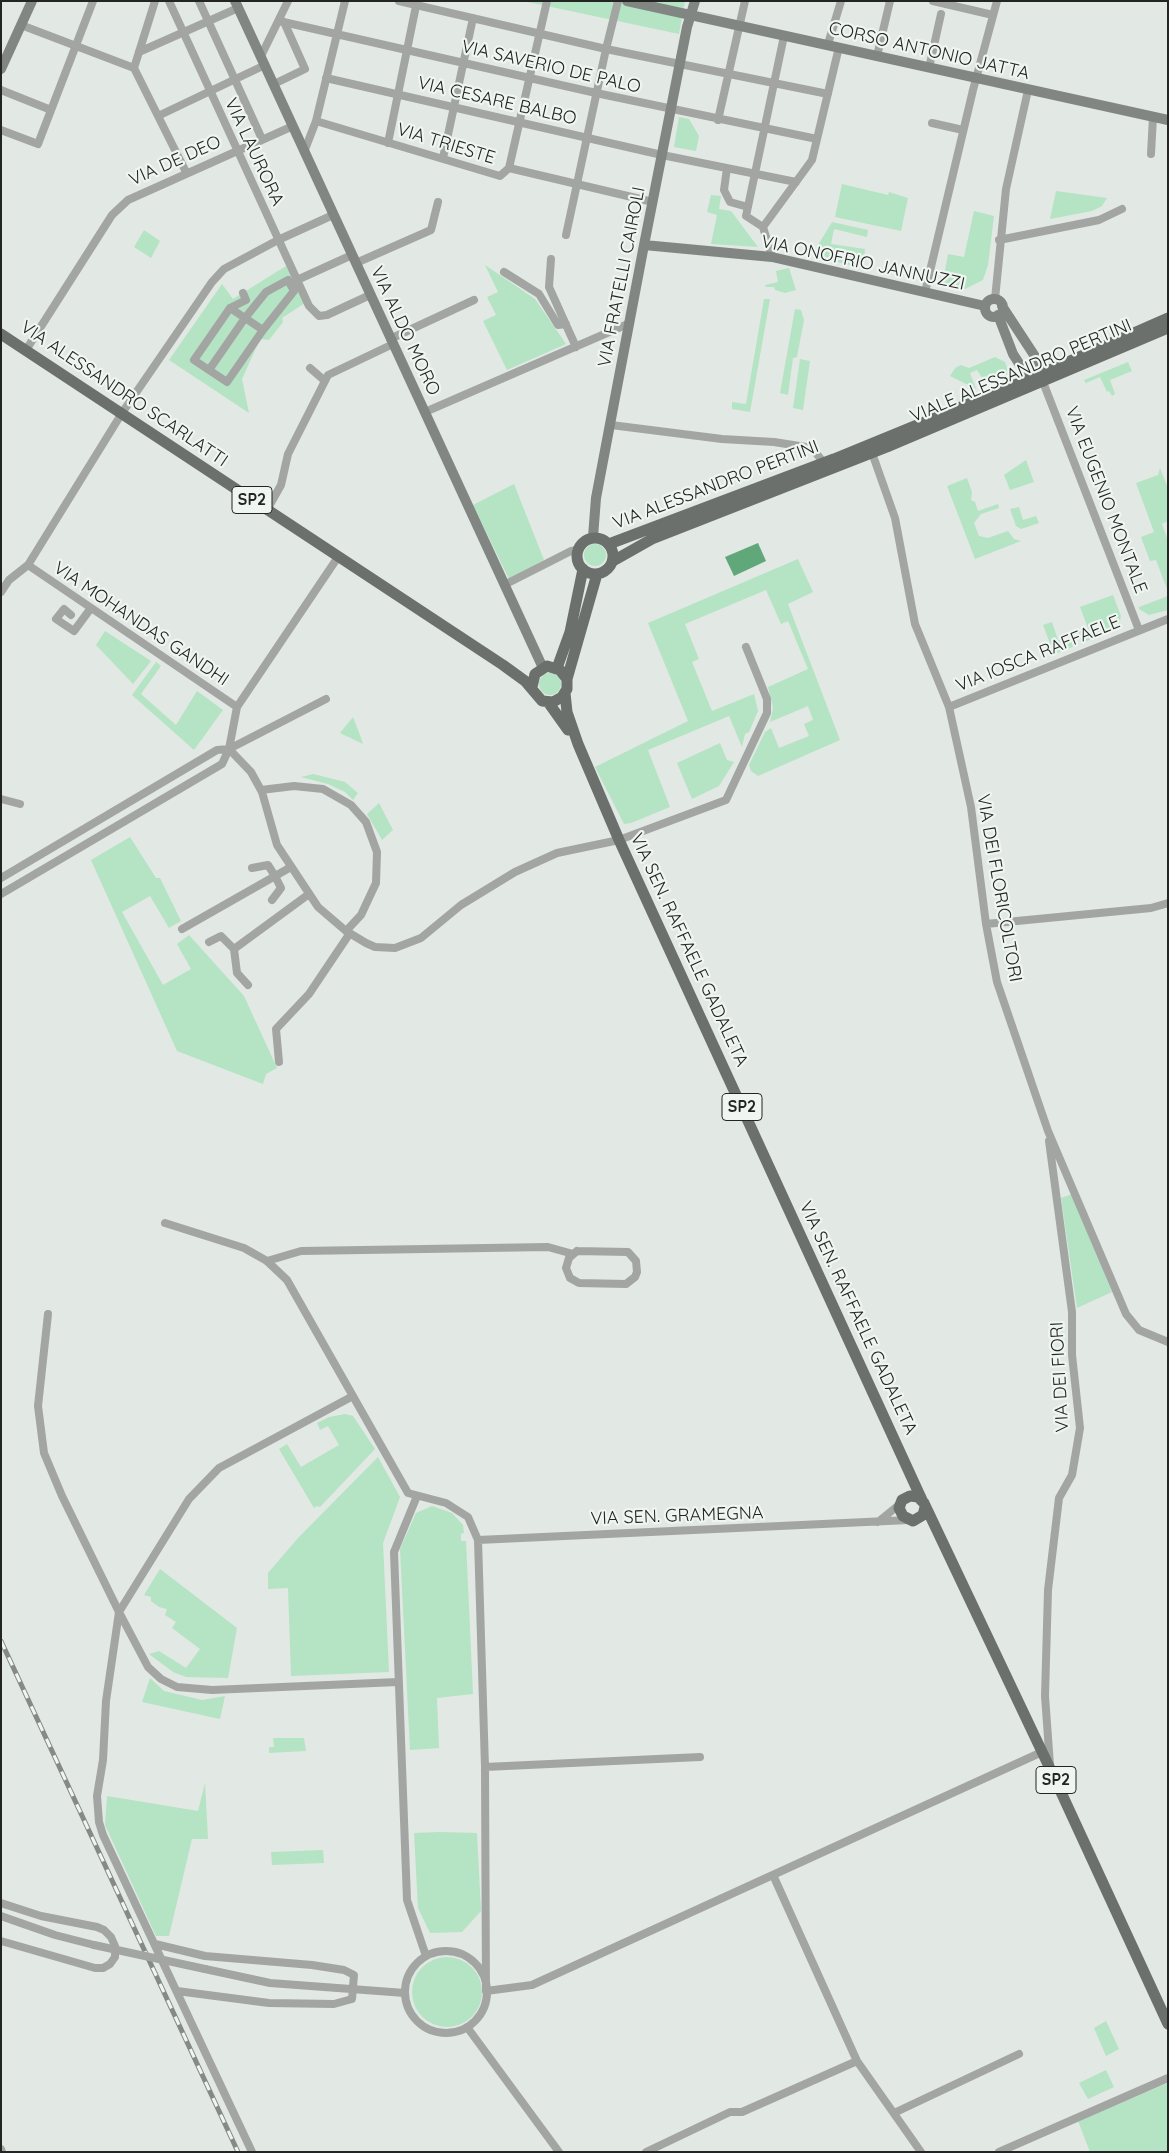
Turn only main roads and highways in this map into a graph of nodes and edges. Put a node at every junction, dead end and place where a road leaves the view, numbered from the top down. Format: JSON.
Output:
{"nodes":[{"id":1,"x":32,"y":1,"type":"edge"},
{"id":2,"x":627,"y":1,"type":"edge"},
{"id":3,"x":691,"y":1,"type":"edge"},
{"id":4,"x":695,"y":1,"type":"edge"},
{"id":5,"x":236,"y":5,"type":"edge"},
{"id":6,"x":688,"y":16,"type":"junction"},
{"id":7,"x":1,"y":69,"type":"edge"},
{"id":8,"x":1168,"y":120,"type":"edge"},
{"id":9,"x":644,"y":245,"type":"junction"},
{"id":10,"x":985,"y":306,"type":"junction"},
{"id":11,"x":998,"y":307,"type":"junction"},
{"id":12,"x":1168,"y":318,"type":"edge"},
{"id":13,"x":1168,"y":328,"type":"edge"},
{"id":14,"x":1,"y":334,"type":"edge"},
{"id":15,"x":1043,"y":377,"type":"junction"},
{"id":16,"x":1029,"y":379,"type":"junction"},
{"id":17,"x":887,"y":442,"type":"junction"},
{"id":18,"x":838,"y":462,"type":"junction"},
{"id":19,"x":593,"y":537,"type":"junction"},
{"id":20,"x":609,"y":544,"type":"junction"},
{"id":21,"x":612,"y":561,"type":"junction"},
{"id":22,"x":582,"y":569,"type":"junction"},
{"id":23,"x":597,"y":574,"type":"junction"},
{"id":24,"x":503,"y":665,"type":"junction"},
{"id":25,"x":557,"y":668,"type":"junction"},
{"id":26,"x":541,"y":669,"type":"junction"},
{"id":27,"x":567,"y":679,"type":"junction"},
{"id":28,"x":532,"y":687,"type":"junction"},
{"id":29,"x":565,"y":693,"type":"junction"},
{"id":30,"x":548,"y":702,"type":"junction"},
{"id":31,"x":578,"y":744,"type":"junction"},
{"id":32,"x":909,"y":1469,"type":"junction"},
{"id":33,"x":903,"y":1500,"type":"junction"},
{"id":34,"x":923,"y":1503,"type":"junction"},
{"id":35,"x":913,"y":1520,"type":"junction"},
{"id":36,"x":940,"y":1537,"type":"junction"},
{"id":37,"x":1168,"y":2024,"type":"edge"}],
"edges":[{"from":1,"to":7,"type":"main road"},
{"from":2,"to":6,"type":"main road","name":"CORSO ANTONIO JATTA"},
{"from":3,"to":6,"type":"main road"},
{"from":4,"to":6,"type":"main road"},
{"from":5,"to":26,"type":"main road","name":"VIA ALDO MORO"},
{"from":6,"to":8,"type":"main road","name":"CORSO ANTONIO JATTA"},
{"from":6,"to":9,"type":"main road","name":"VIA FRATELLI CAIROLI"},
{"from":9,"to":10,"type":"main road","name":"VIA ONOFRIO JANNUZZI"},
{"from":9,"to":19,"type":"main road","name":"VIA FRATELLI CAIROLI"},
{"from":10,"to":11,"type":"main road"},
{"from":10,"to":11,"type":"main road"},
{"from":11,"to":15,"type":"main road"},
{"from":11,"to":16,"type":"main road"},
{"from":12,"to":15,"type":"main road","name":"VIALE ALESSANDRO PERTINI"},
{"from":13,"to":15,"type":"main road","name":"VIALE ALESSANDRO PERTINI"},
{"from":14,"to":24,"type":"main road","name":"VIA ALESSANDRO SCARLATTI","number":"SP2"},
{"from":15,"to":16,"type":"main road"},
{"from":15,"to":17,"type":"main road","name":"VIALE ALESSANDRO PERTINI"},
{"from":16,"to":17,"type":"main road"},
{"from":17,"to":18,"type":"main road"},
{"from":18,"to":20,"type":"main road","name":"VIA ALESSANDRO PERTINI"},
{"from":18,"to":21,"type":"main road"},
{"from":19,"to":20,"type":"main road"},
{"from":19,"to":22,"type":"main road"},
{"from":20,"to":21,"type":"main road"},
{"from":21,"to":23,"type":"main road"},
{"from":22,"to":23,"type":"main road"},
{"from":22,"to":25,"type":"main road"},
{"from":23,"to":27,"type":"main road"},
{"from":24,"to":26,"type":"main road","name":"VIA ALESSANDRO SCARLATTI","number":"SP2"},
{"from":24,"to":28,"type":"main road","name":"VIA ALESSANDRO SCARLATTI","number":"SP2"},
{"from":25,"to":26,"type":"main road"},
{"from":25,"to":27,"type":"main road"},
{"from":26,"to":28,"type":"main road"},
{"from":27,"to":29,"type":"main road"},
{"from":28,"to":30,"type":"main road"},
{"from":29,"to":30,"type":"main road"},
{"from":29,"to":31,"type":"main road","name":"VIA SEN. RAFFAELE GADALETA","number":"SP2"},
{"from":30,"to":31,"type":"main road","name":"VIA SEN. RAFFAELE GADALETA","number":"SP2"},
{"from":31,"to":32,"type":"main road","name":"VIA SEN. RAFFAELE GADALETA","number":"SP2"},
{"from":32,"to":33,"type":"main road"},
{"from":32,"to":34,"type":"main road","name":"VIA SEN. RAFFAELE GADALETA","number":"SP2"},
{"from":33,"to":34,"type":"main road"},
{"from":33,"to":35,"type":"main road","name":"VIA SEN. RAFFAELE GADALETA"},
{"from":34,"to":35,"type":"main road"},
{"from":34,"to":36,"type":"main road","name":"VIA SEN. RAFFAELE GADALETA","number":"SP2"},
{"from":35,"to":36,"type":"main road","name":"VIA SEN. RAFFAELE GADALETA","number":"SP2"},
{"from":36,"to":37,"type":"main road","name":"VIA SEN. RAFFAELE GADALETA","number":"SP2"}]}
